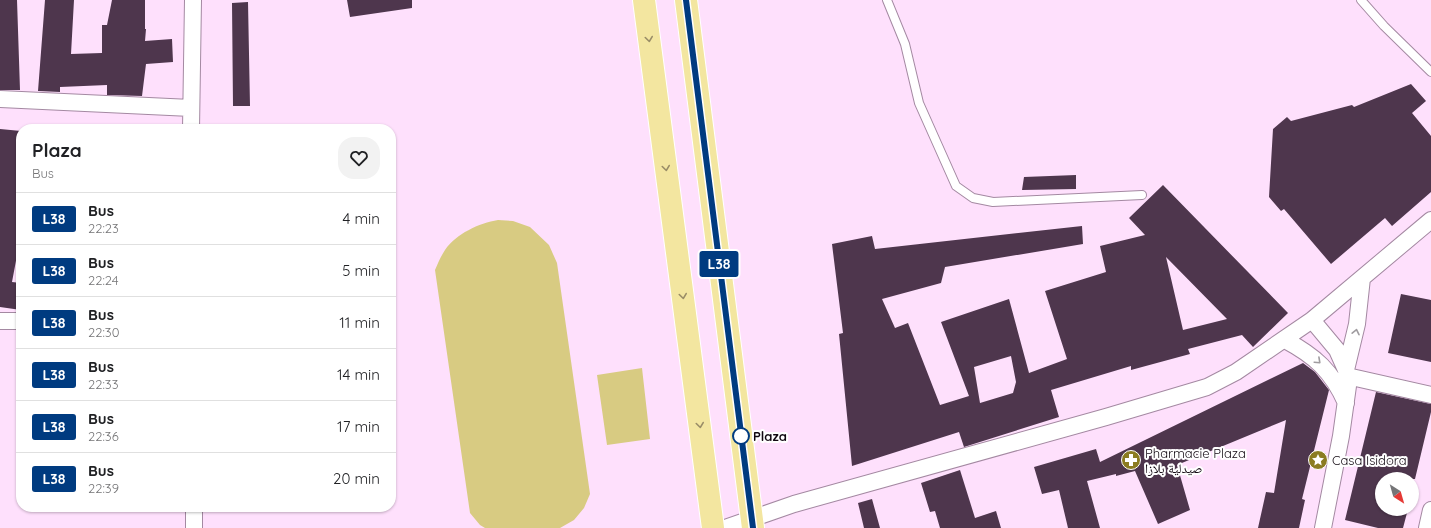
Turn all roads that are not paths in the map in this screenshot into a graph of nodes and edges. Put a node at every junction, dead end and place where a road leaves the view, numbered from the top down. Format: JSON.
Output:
{"nodes":[{"id":1,"x":192,"y":0,"type":"edge"},
{"id":2,"x":644,"y":0,"type":"edge"},
{"id":3,"x":686,"y":0,"type":"edge"},
{"id":4,"x":887,"y":0,"type":"edge"},
{"id":5,"x":1361,"y":0,"type":"edge"},
{"id":6,"x":1431,"y":72,"type":"edge"},
{"id":7,"x":0,"y":99,"type":"edge"},
{"id":8,"x":191,"y":108,"type":"junction"},
{"id":9,"x":191,"y":124,"type":"edge"},
{"id":10,"x":1142,"y":195,"type":"dead end"},
{"id":11,"x":1431,"y":220,"type":"edge"},
{"id":12,"x":1362,"y":278,"type":"junction"},
{"id":13,"x":1312,"y":320,"type":"junction"},
{"id":14,"x":0,"y":321,"type":"edge"},
{"id":15,"x":16,"y":321,"type":"edge"},
{"id":16,"x":1285,"y":340,"type":"junction"},
{"id":17,"x":1346,"y":373,"type":"junction"},
{"id":18,"x":1431,"y":394,"type":"edge"},
{"id":19,"x":1346,"y":402,"type":"junction"},
{"id":20,"x":1431,"y":510,"type":"edge"},
{"id":21,"x":194,"y":512,"type":"edge"},
{"id":22,"x":752,"y":523,"type":"edge"},
{"id":23,"x":194,"y":528,"type":"edge"},
{"id":24,"x":713,"y":528,"type":"edge"},
{"id":25,"x":726,"y":528,"type":"edge"},
{"id":26,"x":1323,"y":528,"type":"edge"},
{"id":27,"x":1427,"y":528,"type":"edge"}],
"edges":[{"from":1,"to":8,"type":"street"},
{"from":2,"to":24,"type":"main road","one_way":true},
{"from":3,"to":22,"type":"main road"},
{"from":4,"to":10,"type":"lane"},
{"from":5,"to":6,"type":"lane"},
{"from":7,"to":8,"type":"street"},
{"from":8,"to":9,"type":"street"},
{"from":11,"to":12,"type":"street"},
{"from":12,"to":13,"type":"street"},
{"from":17,"to":12,"type":"street","one_way":true},
{"from":13,"to":16,"type":"street"},
{"from":13,"to":17,"type":"street"},
{"from":14,"to":15,"type":"street"},
{"from":16,"to":19,"type":"street","one_way":true},
{"from":16,"to":22,"type":"street"},
{"from":17,"to":18,"type":"street"},
{"from":17,"to":19,"type":"street"},
{"from":19,"to":26,"type":"street"},
{"from":20,"to":27,"type":"street"},
{"from":21,"to":23,"type":"street"},
{"from":22,"to":25,"type":"street"}]}
